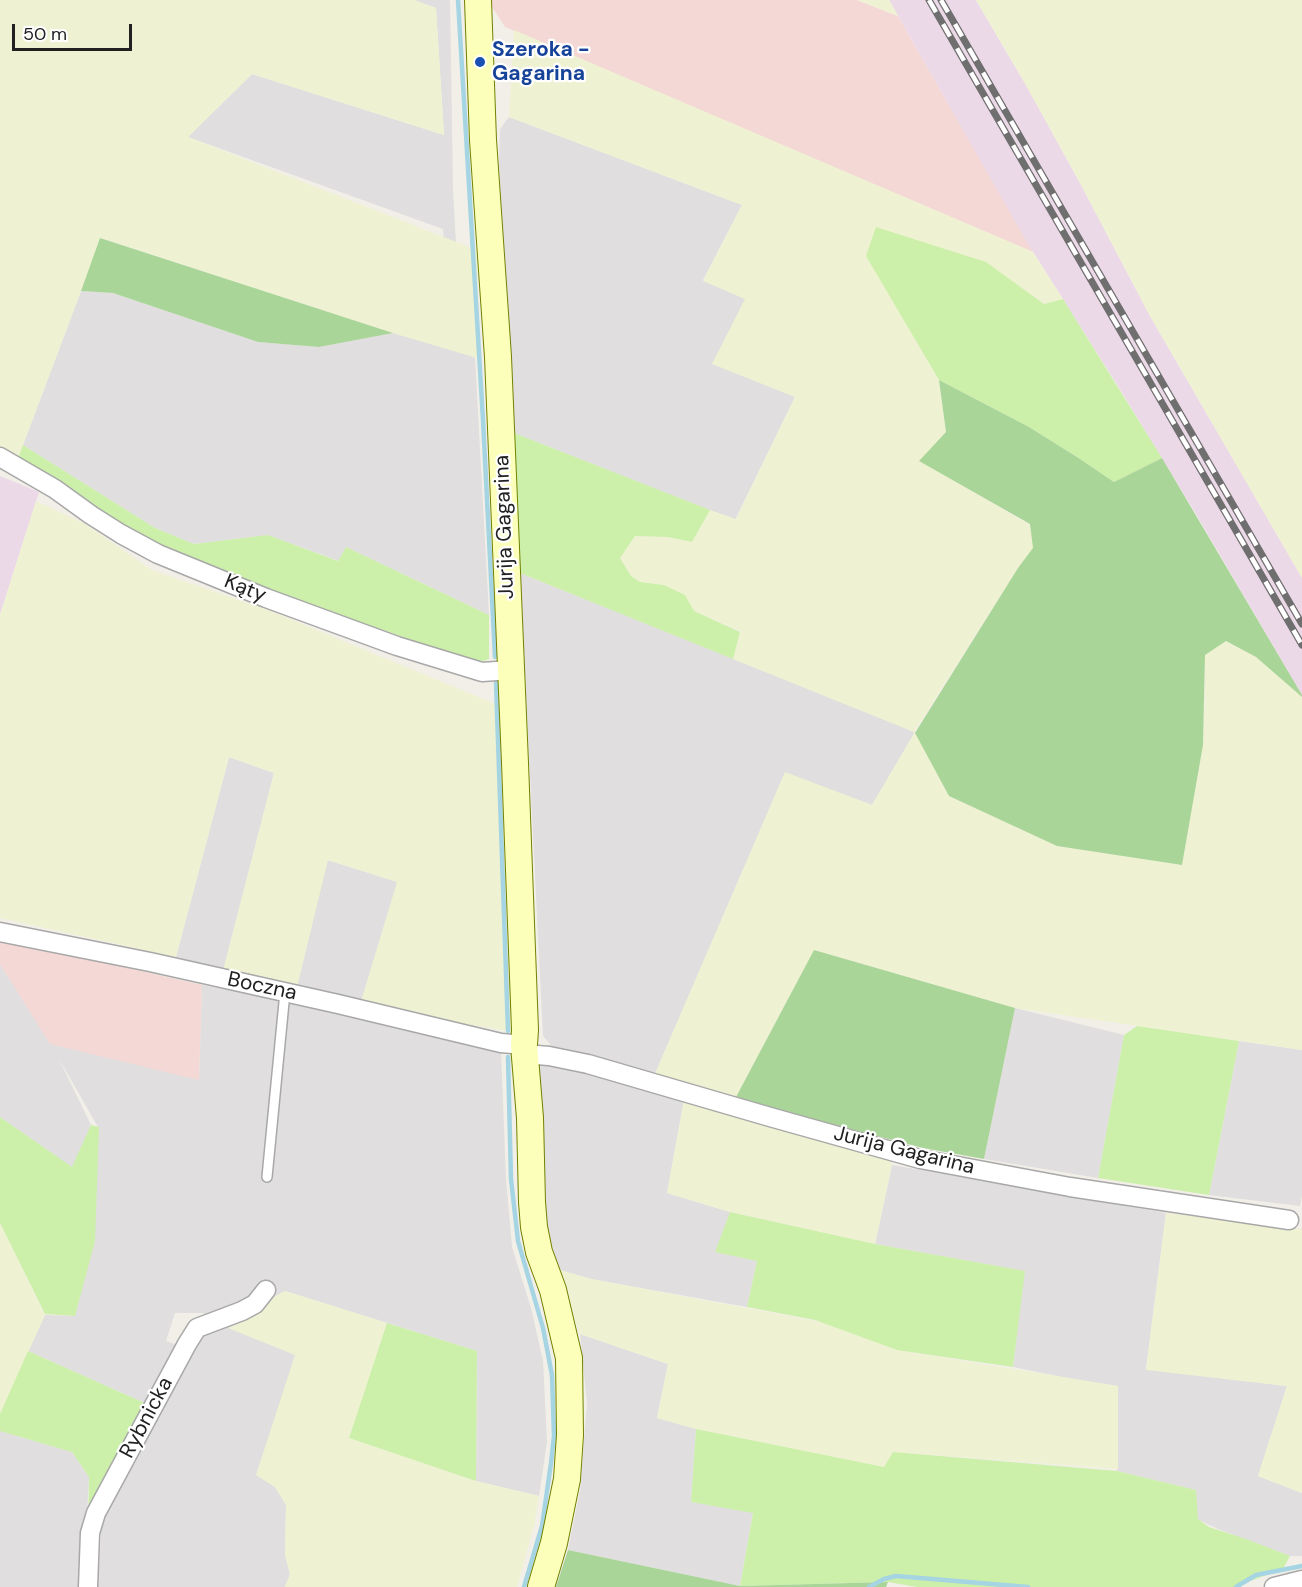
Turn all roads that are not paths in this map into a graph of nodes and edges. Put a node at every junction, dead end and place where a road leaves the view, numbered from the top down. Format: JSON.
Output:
{"nodes":[{"id":1,"x":478,"y":0,"type":"edge"},
{"id":2,"x":0,"y":457,"type":"edge"},
{"id":3,"x":511,"y":670,"type":"junction"},
{"id":4,"x":0,"y":932,"type":"edge"},
{"id":5,"x":285,"y":992,"type":"junction"},
{"id":6,"x":524,"y":1049,"type":"junction"},
{"id":7,"x":267,"y":1177,"type":"dead end"},
{"id":8,"x":1289,"y":1220,"type":"dead end"},
{"id":9,"x":266,"y":1290,"type":"dead end"},
{"id":10,"x":1302,"y":1580,"type":"edge"},
{"id":11,"x":88,"y":1587,"type":"edge"},
{"id":12,"x":542,"y":1587,"type":"edge"},
{"id":13,"x":1274,"y":1587,"type":"edge"}],
"edges":[{"from":1,"to":3,"type":"street","name":"Jurija Gagarina"},
{"from":2,"to":3,"type":"street","name":"Kąty"},
{"from":3,"to":6,"type":"street","name":"Jurija Gagarina"},
{"from":4,"to":5,"type":"street","name":"Boczna"},
{"from":5,"to":6,"type":"street","name":"Boczna"},
{"from":5,"to":7,"type":"lane"},
{"from":6,"to":8,"type":"street","name":"Jurija Gagarina"},
{"from":6,"to":12,"type":"street","name":"Jurija Gagarina"},
{"from":9,"to":11,"type":"street","name":"Rybnicka"},
{"from":10,"to":13,"type":"street"}]}
